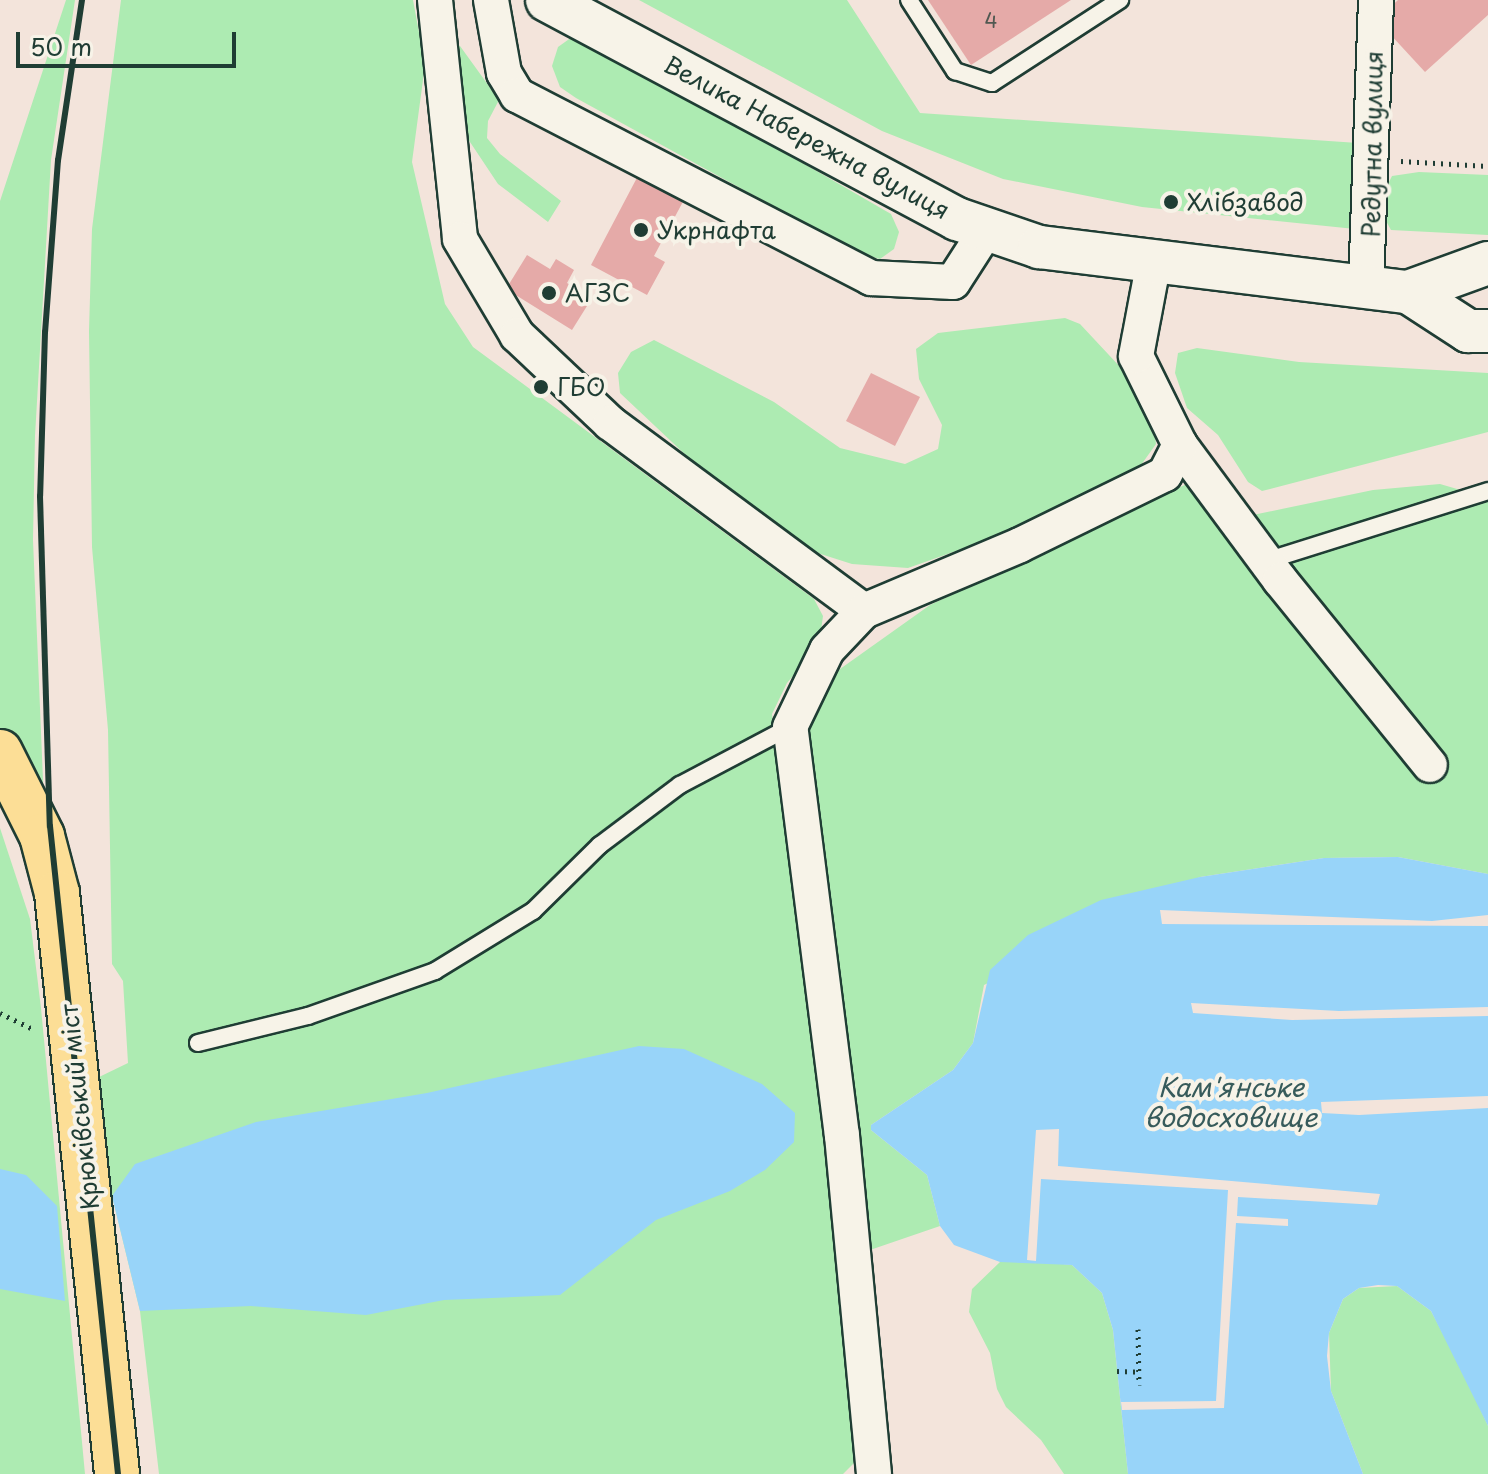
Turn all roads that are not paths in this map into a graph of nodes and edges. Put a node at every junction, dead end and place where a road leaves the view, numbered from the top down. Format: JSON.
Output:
{"nodes":[{"id":1,"x":435,"y":0,"type":"edge"},
{"id":2,"x":491,"y":0,"type":"edge"},
{"id":3,"x":547,"y":0,"type":"edge"},
{"id":4,"x":909,"y":0,"type":"edge"},
{"id":5,"x":1120,"y":0,"type":"edge"},
{"id":6,"x":1376,"y":0,"type":"edge"},
{"id":7,"x":987,"y":229,"type":"junction"},
{"id":8,"x":1154,"y":261,"type":"junction"},
{"id":9,"x":1488,"y":263,"type":"edge"},
{"id":10,"x":1366,"y":287,"type":"junction"},
{"id":11,"x":1408,"y":292,"type":"junction"},
{"id":12,"x":1488,"y":331,"type":"edge"},
{"id":13,"x":1180,"y":445,"type":"junction"},
{"id":14,"x":1488,"y":491,"type":"edge"},
{"id":15,"x":1266,"y":561,"type":"junction"},
{"id":16,"x":864,"y":611,"type":"junction"},
{"id":17,"x":790,"y":727,"type":"junction"},
{"id":18,"x":0,"y":752,"type":"edge"},
{"id":19,"x":1430,"y":765,"type":"dead end"},
{"id":20,"x":198,"y":1043,"type":"dead end"},
{"id":21,"x":117,"y":1474,"type":"edge"},
{"id":22,"x":874,"y":1474,"type":"edge"}],
"edges":[{"from":1,"to":16,"type":"street"},
{"from":2,"to":7,"type":"street"},
{"from":3,"to":7,"type":"street","name":"Велика Набережна вулиця"},
{"from":4,"to":5,"type":"lane"},
{"from":6,"to":10,"type":"street","name":"Редутна вулиця"},
{"from":7,"to":8,"type":"street","name":"Велика Набережна вулиця"},
{"from":8,"to":10,"type":"street","name":"Велика Набережна вулиця"},
{"from":8,"to":13,"type":"street"},
{"from":9,"to":11,"type":"street","name":"Велика Набережна вулиця"},
{"from":10,"to":11,"type":"street","name":"Велика Набережна вулиця"},
{"from":11,"to":12,"type":"street","name":"Велика Набережна вулиця"},
{"from":13,"to":15,"type":"street"},
{"from":13,"to":16,"type":"street"},
{"from":14,"to":15,"type":"lane"},
{"from":15,"to":19,"type":"street"},
{"from":16,"to":17,"type":"street"},
{"from":17,"to":20,"type":"lane"},
{"from":17,"to":22,"type":"street"},
{"from":18,"to":21,"type":"highway","name":"Крюківський міст"}]}
